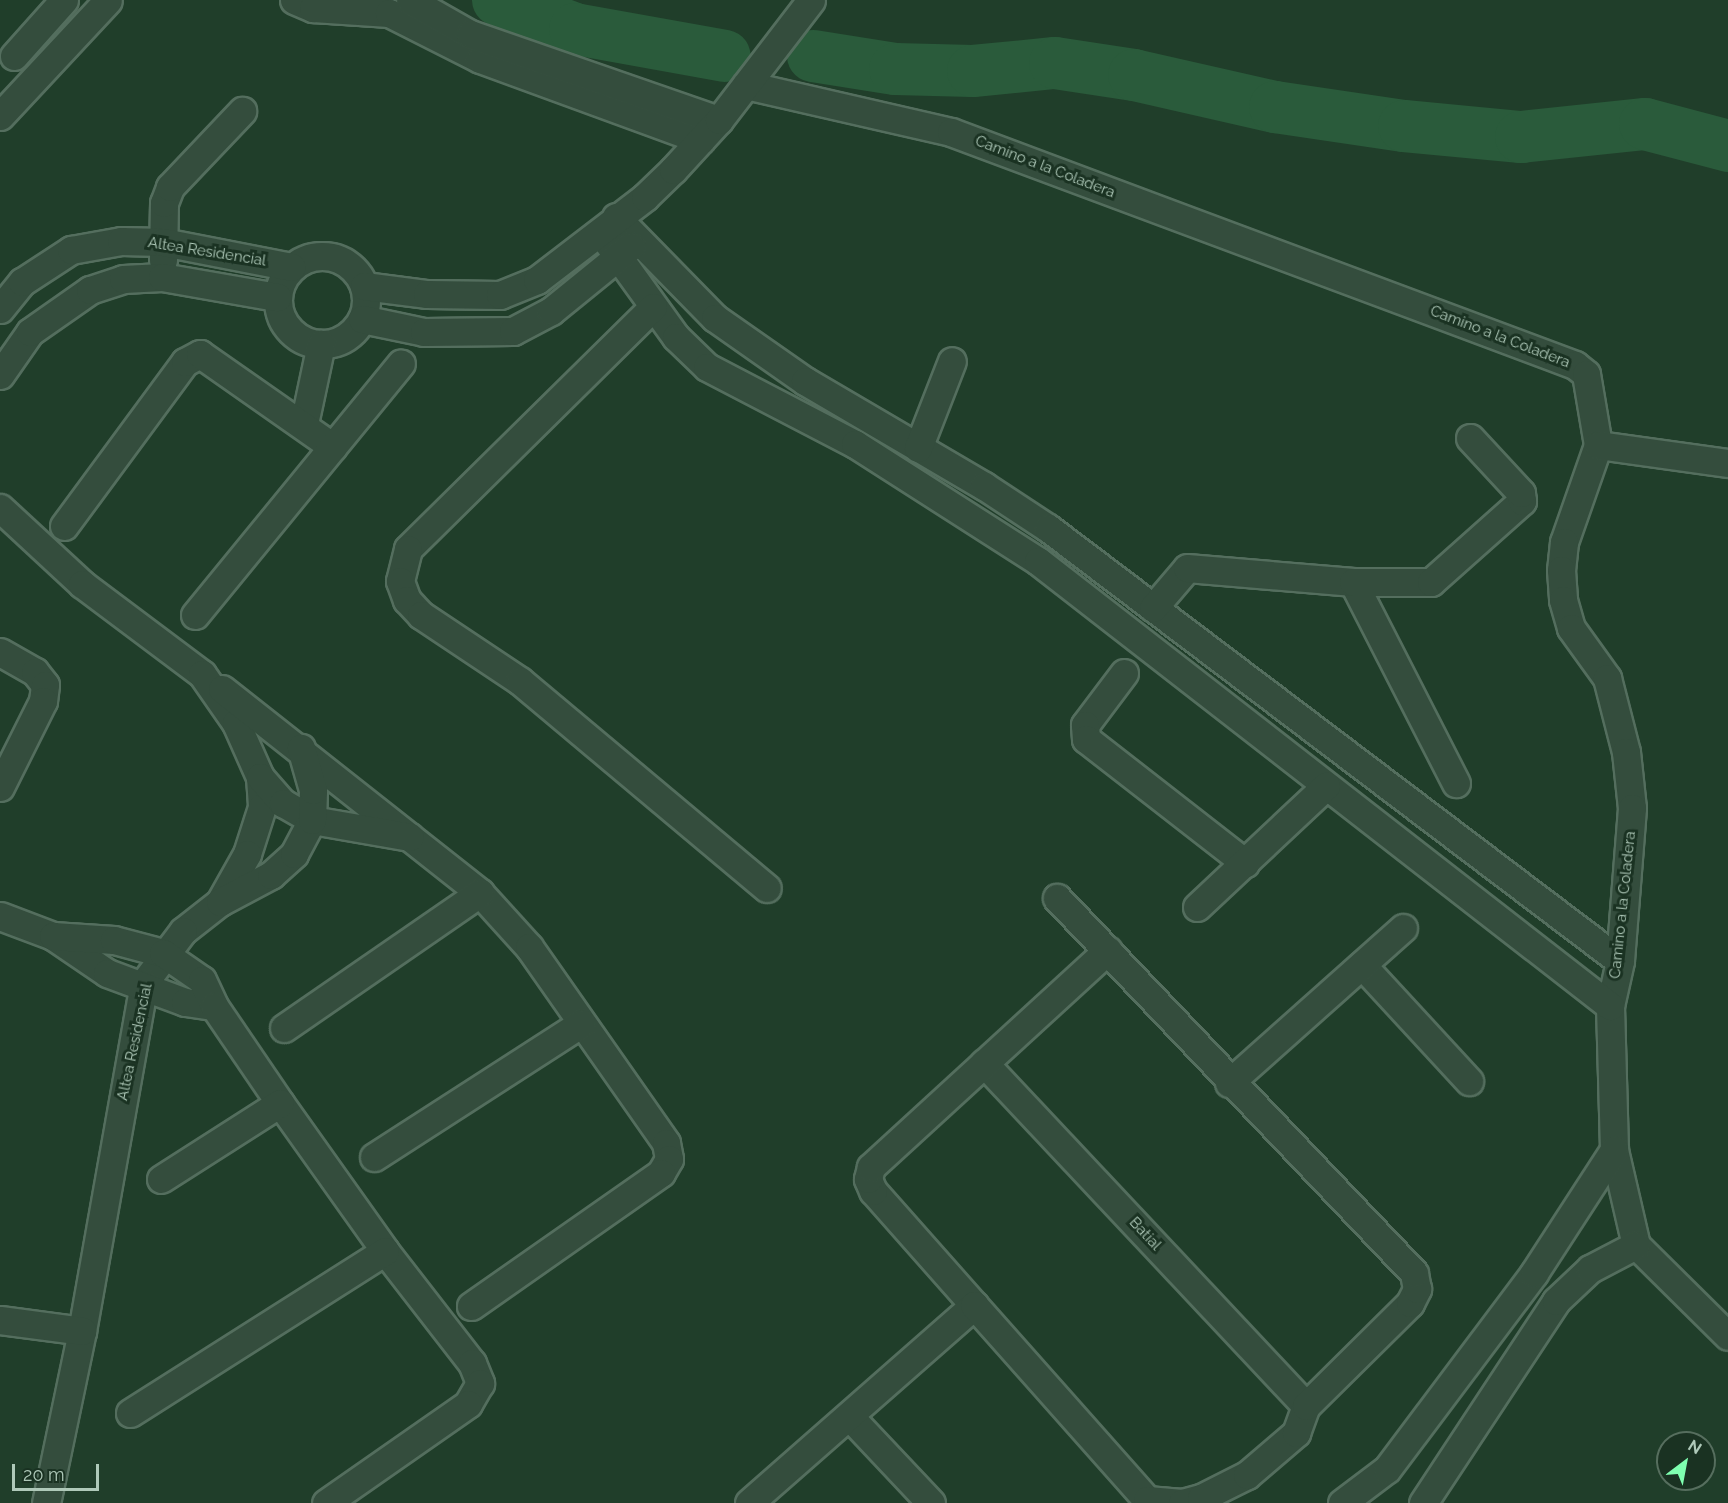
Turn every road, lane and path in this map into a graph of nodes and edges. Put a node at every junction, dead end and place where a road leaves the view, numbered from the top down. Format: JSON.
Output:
{"nodes":[{"id":1,"x":64,"y":0,"type":"edge"},
{"id":2,"x":108,"y":0,"type":"edge"},
{"id":3,"x":294,"y":0,"type":"edge"},
{"id":4,"x":410,"y":0,"type":"edge"},
{"id":5,"x":811,"y":0,"type":"edge"},
{"id":6,"x":7,"y":51,"type":"edge"},
{"id":7,"x":36,"y":77,"type":"junction"},
{"id":8,"x":746,"y":85,"type":"junction"},
{"id":9,"x":242,"y":111,"type":"dead end"},
{"id":10,"x":0,"y":116,"type":"edge"},
{"id":11,"x":719,"y":120,"type":"junction"},
{"id":12,"x":701,"y":140,"type":"junction"},
{"id":13,"x":645,"y":197,"type":"junction"},
{"id":14,"x":609,"y":225,"type":"junction"},
{"id":15,"x":637,"y":240,"type":"junction"},
{"id":16,"x":163,"y":242,"type":"junction"},
{"id":17,"x":618,"y":259,"type":"junction"},
{"id":18,"x":292,"y":267,"type":"junction"},
{"id":19,"x":162,"y":277,"type":"junction"},
{"id":20,"x":364,"y":286,"type":"junction"},
{"id":21,"x":277,"y":297,"type":"junction"},
{"id":22,"x":652,"y":307,"type":"junction"},
{"id":23,"x":0,"y":309,"type":"edge"},
{"id":24,"x":362,"y":319,"type":"junction"},
{"id":25,"x":321,"y":344,"type":"junction"},
{"id":26,"x":952,"y":361,"type":"dead end"},
{"id":27,"x":401,"y":363,"type":"dead end"},
{"id":28,"x":0,"y":375,"type":"edge"},
{"id":29,"x":869,"y":418,"type":"junction"},
{"id":30,"x":304,"y":424,"type":"junction"},
{"id":31,"x":1470,"y":438,"type":"dead end"},
{"id":32,"x":855,"y":444,"type":"junction"},
{"id":33,"x":1598,"y":445,"type":"junction"},
{"id":34,"x":333,"y":447,"type":"junction"},
{"id":35,"x":918,"y":448,"type":"junction"},
{"id":36,"x":1728,"y":463,"type":"edge"},
{"id":37,"x":0,"y":508,"type":"edge"},
{"id":38,"x":64,"y":526,"type":"dead end"},
{"id":39,"x":1353,"y":582,"type":"junction"},
{"id":40,"x":1153,"y":608,"type":"junction"},
{"id":41,"x":195,"y":615,"type":"dead end"},
{"id":42,"x":0,"y":652,"type":"edge"},
{"id":43,"x":1124,"y":673,"type":"dead end"},
{"id":44,"x":202,"y":674,"type":"junction"},
{"id":45,"x":301,"y":748,"type":"junction"},
{"id":46,"x":1370,"y":774,"type":"junction"},
{"id":47,"x":260,"y":777,"type":"junction"},
{"id":48,"x":1456,"y":783,"type":"dead end"},
{"id":49,"x":1326,"y":786,"type":"junction"},
{"id":50,"x":0,"y":787,"type":"edge"},
{"id":51,"x":1348,"y":803,"type":"junction"},
{"id":52,"x":312,"y":820,"type":"junction"},
{"id":53,"x":411,"y":838,"type":"junction"},
{"id":54,"x":1245,"y":863,"type":"junction"},
{"id":55,"x":767,"y":888,"type":"dead end"},
{"id":56,"x":480,"y":893,"type":"junction"},
{"id":57,"x":1057,"y":898,"type":"dead end"},
{"id":58,"x":220,"y":902,"type":"junction"},
{"id":59,"x":1197,"y":907,"type":"dead end"},
{"id":60,"x":0,"y":915,"type":"edge"},
{"id":61,"x":1403,"y":928,"type":"dead end"},
{"id":62,"x":53,"y":936,"type":"junction"},
{"id":63,"x":1108,"y":950,"type":"junction"},
{"id":64,"x":163,"y":953,"type":"junction"},
{"id":65,"x":1620,"y":961,"type":"junction"},
{"id":66,"x":1362,"y":965,"type":"junction"},
{"id":67,"x":144,"y":983,"type":"junction"},
{"id":68,"x":214,"y":1006,"type":"junction"},
{"id":69,"x":1610,"y":1006,"type":"junction"},
{"id":70,"x":582,"y":1023,"type":"junction"},
{"id":71,"x":284,"y":1028,"type":"dead end"},
{"id":72,"x":984,"y":1063,"type":"junction"},
{"id":73,"x":1469,"y":1082,"type":"dead end"},
{"id":74,"x":1229,"y":1083,"type":"junction"},
{"id":75,"x":280,"y":1103,"type":"junction"},
{"id":76,"x":1614,"y":1150,"type":"junction"},
{"id":77,"x":374,"y":1157,"type":"dead end"},
{"id":78,"x":161,"y":1179,"type":"dead end"},
{"id":79,"x":1636,"y":1245,"type":"junction"},
{"id":80,"x":385,"y":1251,"type":"junction"},
{"id":81,"x":974,"y":1305,"type":"junction"},
{"id":82,"x":471,"y":1306,"type":"dead end"},
{"id":83,"x":0,"y":1320,"type":"edge"},
{"id":84,"x":82,"y":1331,"type":"junction"},
{"id":85,"x":1728,"y":1336,"type":"edge"},
{"id":86,"x":1306,"y":1406,"type":"junction"},
{"id":87,"x":130,"y":1413,"type":"dead end"},
{"id":88,"x":850,"y":1417,"type":"junction"},
{"id":89,"x":1146,"y":1502,"type":"edge"},
{"id":90,"x":46,"y":1503,"type":"edge"},
{"id":91,"x":326,"y":1503,"type":"edge"},
{"id":92,"x":749,"y":1503,"type":"edge"},
{"id":93,"x":931,"y":1503,"type":"edge"},
{"id":94,"x":1342,"y":1503,"type":"edge"},
{"id":95,"x":1423,"y":1503,"type":"edge"}],
"edges":[{"from":1,"to":6,"type":"street"},
{"from":2,"to":7,"type":"street"},
{"from":3,"to":12,"type":"street"},
{"from":4,"to":11,"type":"street"},
{"from":5,"to":8,"type":"street"},
{"from":6,"to":7,"type":"street"},
{"from":7,"to":10,"type":"street"},
{"from":8,"to":11,"type":"street"},
{"from":8,"to":33,"type":"street","name":"Camino a la Coladera"},
{"from":9,"to":16,"type":"street"},
{"from":11,"to":12,"type":"street"},
{"from":12,"to":13,"type":"street"},
{"from":13,"to":14,"type":"street"},
{"from":13,"to":15,"type":"street"},
{"from":14,"to":15,"type":"street"},
{"from":14,"to":17,"type":"street"},
{"from":14,"to":20,"type":"street"},
{"from":15,"to":17,"type":"street"},
{"from":15,"to":29,"type":"street"},
{"from":16,"to":18,"type":"street","name":"Altea Residencial"},
{"from":16,"to":19,"type":"street"},
{"from":16,"to":23,"type":"street","name":"Altea Residencial"},
{"from":17,"to":22,"type":"street"},
{"from":17,"to":24,"type":"street"},
{"from":18,"to":20,"type":"street"},
{"from":18,"to":21,"type":"street"},
{"from":19,"to":21,"type":"street","name":"Altea Residencial"},
{"from":19,"to":28,"type":"street","name":"Altea Residencial"},
{"from":20,"to":24,"type":"street"},
{"from":21,"to":25,"type":"street"},
{"from":22,"to":32,"type":"street"},
{"from":22,"to":55,"type":"street"},
{"from":24,"to":25,"type":"street"},
{"from":25,"to":30,"type":"street"},
{"from":26,"to":35,"type":"street"},
{"from":27,"to":34,"type":"street"},
{"from":29,"to":32,"type":"street"},
{"from":29,"to":35,"type":"street"},
{"from":30,"to":34,"type":"street"},
{"from":30,"to":38,"type":"street"},
{"from":31,"to":39,"type":"street"},
{"from":32,"to":49,"type":"street"},
{"from":33,"to":36,"type":"street"},
{"from":33,"to":65,"type":"street","name":"Camino a la Coladera"},
{"from":34,"to":41,"type":"street"},
{"from":35,"to":40,"type":"street"},
{"from":37,"to":44,"type":"street","name":"Altea Residencial"},
{"from":39,"to":40,"type":"street"},
{"from":39,"to":48,"type":"street"},
{"from":40,"to":46,"type":"street"},
{"from":42,"to":50,"type":"street"},
{"from":43,"to":54,"type":"street"},
{"from":44,"to":45,"type":"street"},
{"from":44,"to":47,"type":"street","name":"Altea Residencial"},
{"from":45,"to":52,"type":"street"},
{"from":45,"to":53,"type":"street"},
{"from":46,"to":51,"type":"street"},
{"from":46,"to":65,"type":"street"},
{"from":47,"to":52,"type":"street"},
{"from":47,"to":58,"type":"street","name":"Altea Residencial"},
{"from":49,"to":51,"type":"street"},
{"from":49,"to":54,"type":"street"},
{"from":51,"to":69,"type":"street"},
{"from":52,"to":53,"type":"street"},
{"from":52,"to":58,"type":"street"},
{"from":53,"to":56,"type":"street"},
{"from":54,"to":59,"type":"street"},
{"from":56,"to":70,"type":"street"},
{"from":56,"to":71,"type":"street"},
{"from":57,"to":63,"type":"street"},
{"from":58,"to":64,"type":"street","name":"Altea Residencial"},
{"from":60,"to":62,"type":"street"},
{"from":61,"to":66,"type":"street"},
{"from":62,"to":64,"type":"street"},
{"from":62,"to":67,"type":"street"},
{"from":63,"to":72,"type":"street"},
{"from":63,"to":74,"type":"street"},
{"from":64,"to":67,"type":"street","name":"Altea Residencial"},
{"from":64,"to":68,"type":"street"},
{"from":65,"to":69,"type":"street","name":"Camino a la Coladera"},
{"from":66,"to":73,"type":"street"},
{"from":66,"to":74,"type":"street"},
{"from":67,"to":68,"type":"street"},
{"from":67,"to":84,"type":"street","name":"Altea Residencial"},
{"from":68,"to":75,"type":"street"},
{"from":69,"to":76,"type":"street","name":"Camino a la Coladera"},
{"from":70,"to":77,"type":"street"},
{"from":70,"to":82,"type":"street"},
{"from":72,"to":81,"type":"street"},
{"from":72,"to":86,"type":"street","name":"Batial"},
{"from":74,"to":86,"type":"street"},
{"from":75,"to":78,"type":"street"},
{"from":75,"to":80,"type":"street"},
{"from":76,"to":79,"type":"street","name":"Camino a la Coladera"},
{"from":76,"to":94,"type":"street"},
{"from":79,"to":85,"type":"street"},
{"from":79,"to":95,"type":"street"},
{"from":80,"to":87,"type":"street"},
{"from":80,"to":91,"type":"street"},
{"from":81,"to":88,"type":"street"},
{"from":81,"to":89,"type":"street"},
{"from":83,"to":84,"type":"street"},
{"from":84,"to":90,"type":"street","name":"Altea Residencial"},
{"from":86,"to":89,"type":"street"},
{"from":88,"to":92,"type":"street"},
{"from":88,"to":93,"type":"street"}]}
